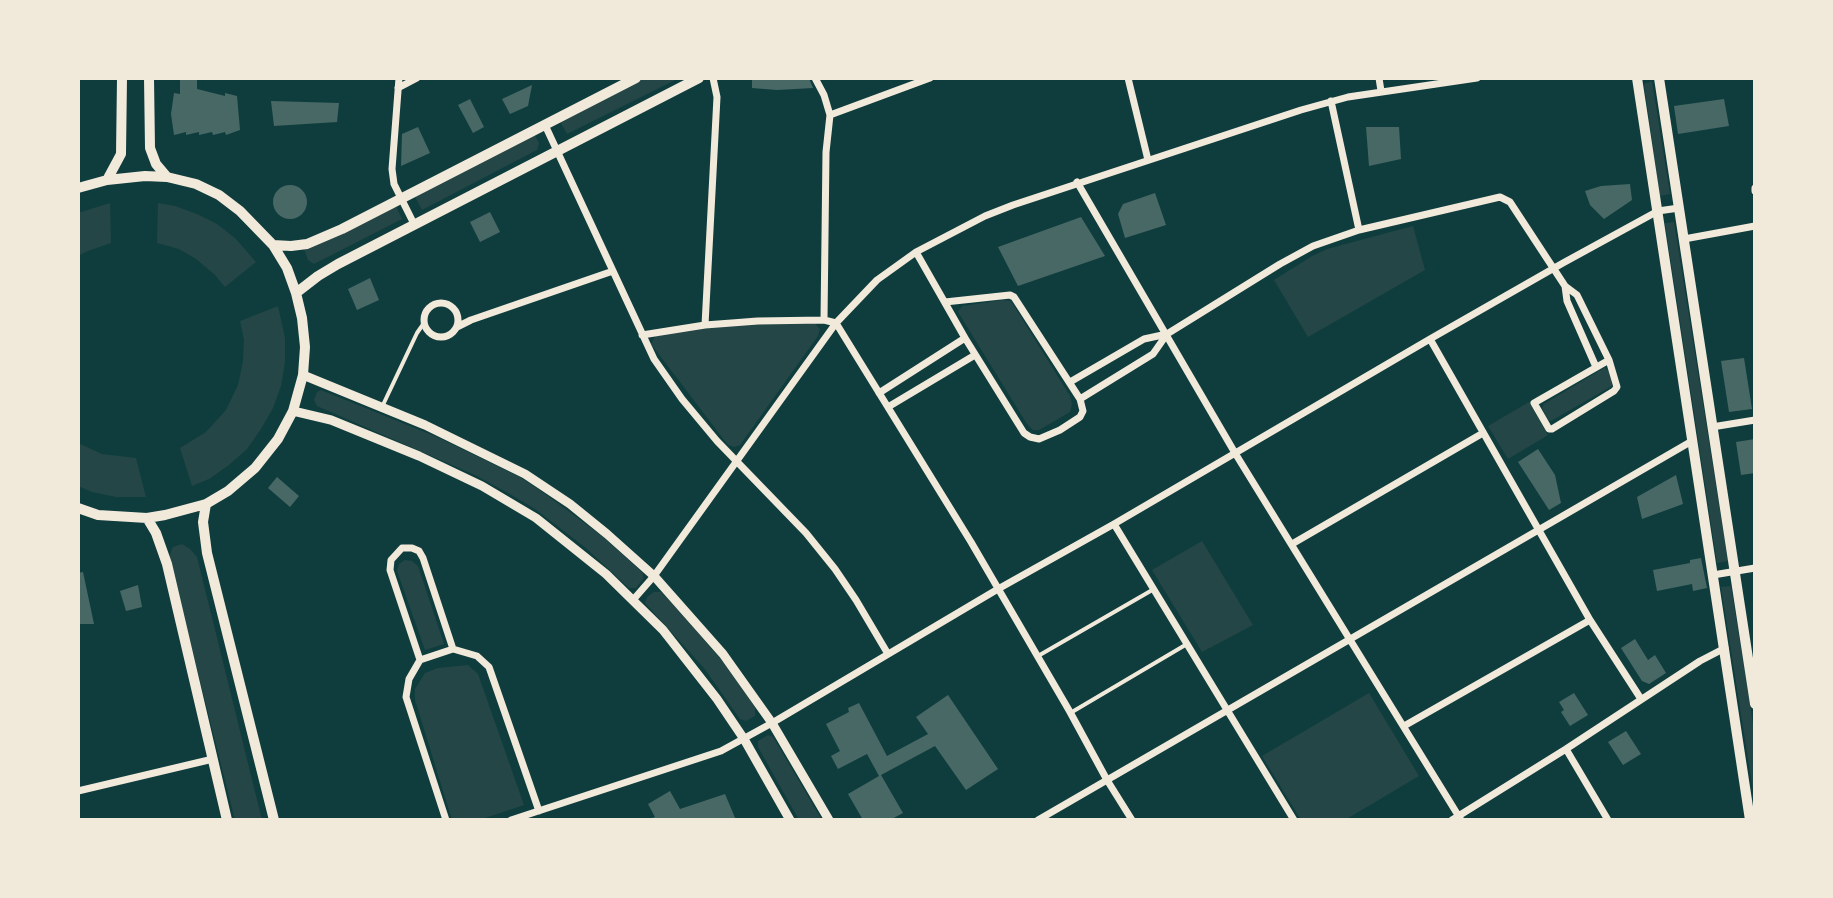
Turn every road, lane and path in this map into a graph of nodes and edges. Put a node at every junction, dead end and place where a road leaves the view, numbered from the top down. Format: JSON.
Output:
{"nodes":[{"id":1,"x":122,"y":78,"type":"edge"},
{"id":2,"x":149,"y":78,"type":"edge"},
{"id":3,"x":399,"y":78,"type":"edge"},
{"id":4,"x":417,"y":78,"type":"edge"},
{"id":5,"x":636,"y":78,"type":"edge"},
{"id":6,"x":699,"y":78,"type":"edge"},
{"id":7,"x":713,"y":78,"type":"edge"},
{"id":8,"x":815,"y":78,"type":"edge"},
{"id":9,"x":930,"y":78,"type":"edge"},
{"id":10,"x":1128,"y":78,"type":"edge"},
{"id":11,"x":1379,"y":78,"type":"edge"},
{"id":12,"x":1477,"y":78,"type":"edge"},
{"id":13,"x":1637,"y":78,"type":"edge"},
{"id":14,"x":1659,"y":78,"type":"edge"},
{"id":15,"x":685,"y":81,"type":"edge"},
{"id":16,"x":398,"y":88,"type":"junction"},
{"id":17,"x":1381,"y":91,"type":"junction"},
{"id":18,"x":1331,"y":101,"type":"junction"},
{"id":19,"x":830,"y":115,"type":"junction"},
{"id":20,"x":545,"y":125,"type":"junction"},
{"id":21,"x":558,"y":150,"type":"junction"},
{"id":22,"x":1148,"y":160,"type":"junction"},
{"id":23,"x":167,"y":177,"type":"junction"},
{"id":24,"x":107,"y":180,"type":"junction"},
{"id":25,"x":1077,"y":182,"type":"junction"},
{"id":26,"x":78,"y":188,"type":"edge"},
{"id":27,"x":401,"y":198,"type":"junction"},
{"id":28,"x":1679,"y":208,"type":"junction"},
{"id":29,"x":1658,"y":211,"type":"junction"},
{"id":30,"x":414,"y":224,"type":"junction"},
{"id":31,"x":1755,"y":226,"type":"edge"},
{"id":32,"x":1359,"y":230,"type":"junction"},
{"id":33,"x":1684,"y":239,"type":"junction"},
{"id":34,"x":273,"y":245,"type":"junction"},
{"id":35,"x":916,"y":252,"type":"junction"},
{"id":36,"x":1554,"y":268,"type":"junction"},
{"id":37,"x":613,"y":271,"type":"junction"},
{"id":38,"x":1565,"y":286,"type":"junction"},
{"id":39,"x":296,"y":293,"type":"junction"},
{"id":40,"x":945,"y":302,"type":"junction"},
{"id":41,"x":458,"y":314,"type":"junction"},
{"id":42,"x":471,"y":320,"type":"junction"},
{"id":43,"x":824,"y":320,"type":"junction"},
{"id":44,"x":836,"y":323,"type":"junction"},
{"id":45,"x":705,"y":325,"type":"junction"},
{"id":46,"x":426,"y":326,"type":"junction"},
{"id":47,"x":457,"y":327,"type":"junction"},
{"id":48,"x":1167,"y":334,"type":"junction"},
{"id":49,"x":642,"y":335,"type":"junction"},
{"id":50,"x":965,"y":338,"type":"junction"},
{"id":51,"x":1430,"y":339,"type":"junction"},
{"id":52,"x":975,"y":355,"type":"junction"},
{"id":53,"x":1609,"y":360,"type":"junction"},
{"id":54,"x":1596,"y":367,"type":"junction"},
{"id":55,"x":303,"y":375,"type":"junction"},
{"id":56,"x":1070,"y":382,"type":"junction"},
{"id":57,"x":879,"y":393,"type":"junction"},
{"id":58,"x":1080,"y":399,"type":"junction"},
{"id":59,"x":382,"y":407,"type":"junction"},
{"id":60,"x":888,"y":407,"type":"junction"},
{"id":61,"x":293,"y":411,"type":"junction"},
{"id":62,"x":1755,"y":420,"type":"edge"},
{"id":63,"x":1712,"y":427,"type":"junction"},
{"id":64,"x":1483,"y":433,"type":"junction"},
{"id":65,"x":1692,"y":441,"type":"junction"},
{"id":66,"x":1235,"y":453,"type":"junction"},
{"id":67,"x":737,"y":463,"type":"junction"},
{"id":68,"x":206,"y":504,"type":"junction"},
{"id":69,"x":78,"y":508,"type":"edge"},
{"id":70,"x":147,"y":518,"type":"junction"},
{"id":71,"x":1114,"y":524,"type":"junction"},
{"id":72,"x":1539,"y":530,"type":"junction"},
{"id":73,"x":1292,"y":544,"type":"junction"},
{"id":74,"x":1755,"y":568,"type":"edge"},
{"id":75,"x":1736,"y":571,"type":"junction"},
{"id":76,"x":1713,"y":575,"type":"junction"},
{"id":77,"x":654,"y":576,"type":"junction"},
{"id":78,"x":998,"y":589,"type":"junction"},
{"id":79,"x":1154,"y":589,"type":"junction"},
{"id":80,"x":633,"y":600,"type":"junction"},
{"id":81,"x":1590,"y":620,"type":"junction"},
{"id":82,"x":1351,"y":639,"type":"junction"},
{"id":83,"x":1187,"y":644,"type":"junction"},
{"id":84,"x":1725,"y":648,"type":"junction"},
{"id":85,"x":453,"y":649,"type":"junction"},
{"id":86,"x":888,"y":654,"type":"junction"},
{"id":87,"x":1037,"y":656,"type":"junction"},
{"id":88,"x":420,"y":660,"type":"junction"},
{"id":89,"x":1641,"y":699,"type":"junction"},
{"id":90,"x":1755,"y":704,"type":"edge"},
{"id":91,"x":1227,"y":711,"type":"junction"},
{"id":92,"x":1070,"y":712,"type":"junction"},
{"id":93,"x":772,"y":723,"type":"junction"},
{"id":94,"x":1404,"y":726,"type":"junction"},
{"id":95,"x":744,"y":739,"type":"junction"},
{"id":96,"x":1566,"y":749,"type":"junction"},
{"id":97,"x":213,"y":759,"type":"junction"},
{"id":98,"x":1107,"y":780,"type":"junction"},
{"id":99,"x":78,"y":791,"type":"edge"},
{"id":100,"x":539,"y":811,"type":"junction"},
{"id":101,"x":1457,"y":819,"type":"edge"},
{"id":102,"x":227,"y":820,"type":"edge"},
{"id":103,"x":274,"y":820,"type":"edge"},
{"id":104,"x":446,"y":820,"type":"edge"},
{"id":105,"x":511,"y":820,"type":"edge"},
{"id":106,"x":790,"y":820,"type":"edge"},
{"id":107,"x":829,"y":820,"type":"edge"},
{"id":108,"x":1038,"y":820,"type":"edge"},
{"id":109,"x":1132,"y":820,"type":"edge"},
{"id":110,"x":1294,"y":820,"type":"edge"},
{"id":111,"x":1608,"y":820,"type":"edge"},
{"id":112,"x":1750,"y":820,"type":"edge"}],
"edges":[{"from":1,"to":24,"type":"main road"},
{"from":2,"to":23,"type":"main road"},
{"from":3,"to":16,"type":"street"},
{"from":4,"to":16,"type":"street"},
{"from":5,"to":20,"type":"main road"},
{"from":6,"to":15,"type":"main road"},
{"from":7,"to":45,"type":"street"},
{"from":8,"to":19,"type":"street"},
{"from":9,"to":19,"type":"street"},
{"from":10,"to":22,"type":"street"},
{"from":11,"to":17,"type":"street"},
{"from":12,"to":17,"type":"street"},
{"from":13,"to":29,"type":"main road"},
{"from":14,"to":28,"type":"main road"},
{"from":15,"to":21,"type":"main road"},
{"from":16,"to":27,"type":"street"},
{"from":17,"to":18,"type":"street"},
{"from":18,"to":22,"type":"street"},
{"from":18,"to":32,"type":"street"},
{"from":19,"to":43,"type":"street"},
{"from":20,"to":21,"type":"street"},
{"from":20,"to":27,"type":"main road"},
{"from":21,"to":30,"type":"main road"},
{"from":21,"to":37,"type":"street"},
{"from":22,"to":25,"type":"street"},
{"from":23,"to":24,"type":"main road"},
{"from":23,"to":34,"type":"main road"},
{"from":24,"to":26,"type":"main road"},
{"from":25,"to":35,"type":"street"},
{"from":25,"to":48,"type":"street"},
{"from":27,"to":30,"type":"street"},
{"from":27,"to":34,"type":"main road"},
{"from":28,"to":29,"type":"street"},
{"from":28,"to":33,"type":"main road"},
{"from":29,"to":36,"type":"street"},
{"from":29,"to":65,"type":"main road"},
{"from":30,"to":39,"type":"main road"},
{"from":31,"to":33,"type":"street"},
{"from":32,"to":36,"type":"street"},
{"from":32,"to":48,"type":"street"},
{"from":33,"to":63,"type":"main road"},
{"from":34,"to":39,"type":"main road"},
{"from":35,"to":40,"type":"street"},
{"from":35,"to":44,"type":"street"},
{"from":36,"to":38,"type":"street"},
{"from":36,"to":51,"type":"street"},
{"from":37,"to":42,"type":"street"},
{"from":37,"to":49,"type":"street"},
{"from":38,"to":53,"type":"street"},
{"from":38,"to":54,"type":"street"},
{"from":39,"to":55,"type":"main road"},
{"from":40,"to":50,"type":"street"},
{"from":40,"to":56,"type":"street"},
{"from":41,"to":42,"type":"street"},
{"from":41,"to":46,"type":"street"},
{"from":41,"to":47,"type":"street"},
{"from":42,"to":47,"type":"street"},
{"from":43,"to":44,"type":"street"},
{"from":43,"to":45,"type":"street"},
{"from":44,"to":57,"type":"street"},
{"from":44,"to":67,"type":"street"},
{"from":45,"to":49,"type":"street"},
{"from":46,"to":47,"type":"street"},
{"from":46,"to":59,"type":"lane"},
{"from":48,"to":56,"type":"street"},
{"from":48,"to":58,"type":"street"},
{"from":48,"to":66,"type":"street"},
{"from":49,"to":67,"type":"street"},
{"from":50,"to":52,"type":"street"},
{"from":50,"to":57,"type":"street"},
{"from":51,"to":64,"type":"street"},
{"from":51,"to":66,"type":"street"},
{"from":52,"to":58,"type":"street"},
{"from":52,"to":60,"type":"street"},
{"from":53,"to":54,"type":"street"},
{"from":53,"to":54,"type":"street"},
{"from":55,"to":59,"type":"street"},
{"from":55,"to":61,"type":"main road"},
{"from":56,"to":58,"type":"street"},
{"from":57,"to":60,"type":"street"},
{"from":59,"to":77,"type":"street"},
{"from":60,"to":78,"type":"street"},
{"from":61,"to":68,"type":"main road"},
{"from":61,"to":80,"type":"street"},
{"from":62,"to":63,"type":"street"},
{"from":63,"to":75,"type":"main road"},
{"from":64,"to":72,"type":"street"},
{"from":64,"to":73,"type":"street"},
{"from":65,"to":72,"type":"street"},
{"from":65,"to":76,"type":"main road"},
{"from":66,"to":71,"type":"street"},
{"from":66,"to":73,"type":"street"},
{"from":67,"to":77,"type":"street"},
{"from":67,"to":86,"type":"street"},
{"from":68,"to":70,"type":"main road"},
{"from":68,"to":103,"type":"main road"},
{"from":69,"to":70,"type":"main road"},
{"from":70,"to":97,"type":"main road"},
{"from":71,"to":78,"type":"street"},
{"from":71,"to":79,"type":"street"},
{"from":72,"to":81,"type":"street"},
{"from":72,"to":82,"type":"street"},
{"from":73,"to":82,"type":"street"},
{"from":74,"to":75,"type":"street"},
{"from":75,"to":76,"type":"street"},
{"from":75,"to":90,"type":"main road"},
{"from":76,"to":84,"type":"main road"},
{"from":77,"to":80,"type":"street"},
{"from":77,"to":93,"type":"street"},
{"from":78,"to":86,"type":"street"},
{"from":78,"to":87,"type":"street"},
{"from":79,"to":83,"type":"street"},
{"from":79,"to":87,"type":"lane"},
{"from":80,"to":95,"type":"street"},
{"from":81,"to":89,"type":"street"},
{"from":81,"to":94,"type":"street"},
{"from":82,"to":91,"type":"street"},
{"from":82,"to":94,"type":"street"},
{"from":83,"to":91,"type":"street"},
{"from":83,"to":92,"type":"lane"},
{"from":84,"to":89,"type":"street"},
{"from":84,"to":112,"type":"main road"},
{"from":85,"to":88,"type":"street"},
{"from":85,"to":88,"type":"street"},
{"from":85,"to":100,"type":"street"},
{"from":86,"to":93,"type":"street"},
{"from":87,"to":92,"type":"street"},
{"from":88,"to":104,"type":"street"},
{"from":89,"to":96,"type":"street"},
{"from":91,"to":98,"type":"street"},
{"from":91,"to":110,"type":"street"},
{"from":92,"to":98,"type":"street"},
{"from":93,"to":95,"type":"street"},
{"from":93,"to":107,"type":"street"},
{"from":94,"to":101,"type":"street"},
{"from":95,"to":100,"type":"street"},
{"from":95,"to":106,"type":"street"},
{"from":96,"to":101,"type":"street"},
{"from":96,"to":111,"type":"street"},
{"from":97,"to":99,"type":"street"},
{"from":97,"to":102,"type":"main road"},
{"from":98,"to":108,"type":"street"},
{"from":98,"to":109,"type":"street"},
{"from":100,"to":105,"type":"street"}]}
